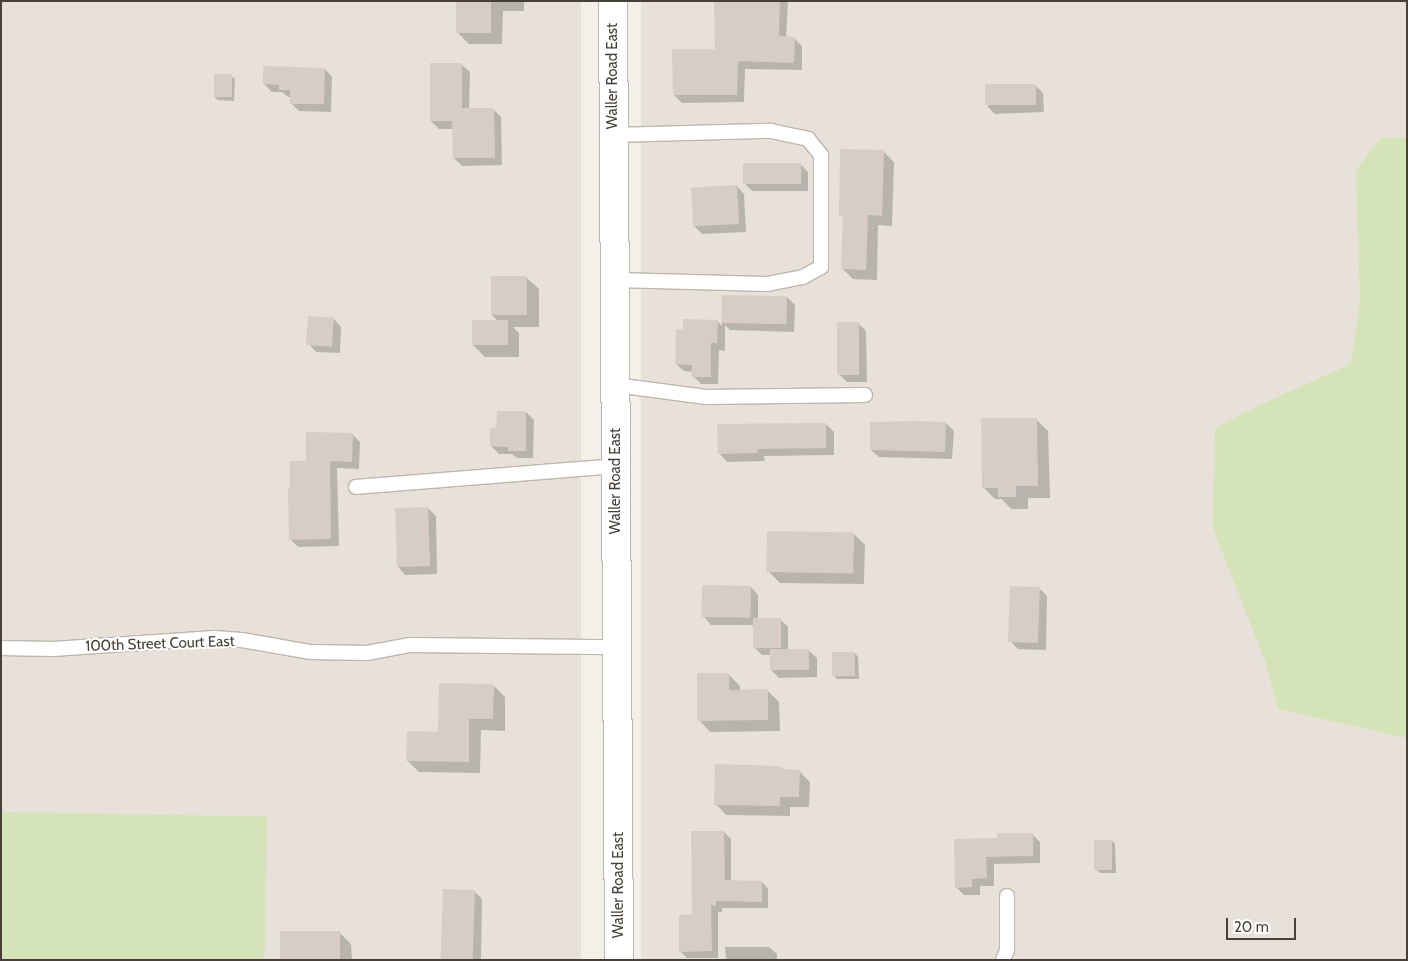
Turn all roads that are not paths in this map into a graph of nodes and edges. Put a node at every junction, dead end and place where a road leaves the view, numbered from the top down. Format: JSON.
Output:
{"nodes":[{"id":1,"x":612,"y":1,"type":"edge"},
{"id":2,"x":613,"y":135,"type":"junction"},
{"id":3,"x":614,"y":280,"type":"junction"},
{"id":4,"x":615,"y":385,"type":"junction"},
{"id":5,"x":865,"y":395,"type":"dead end"},
{"id":6,"x":616,"y":466,"type":"junction"},
{"id":7,"x":356,"y":487,"type":"dead end"},
{"id":8,"x":617,"y":647,"type":"junction"},
{"id":9,"x":1,"y":648,"type":"edge"},
{"id":10,"x":1007,"y":896,"type":"dead end"},
{"id":11,"x":619,"y":960,"type":"edge"},
{"id":12,"x":1004,"y":960,"type":"edge"}],
"edges":[{"from":1,"to":2,"type":"street","name":"Waller Road East"},
{"from":2,"to":3,"type":"street","name":"Waller Road East"},
{"from":2,"to":3,"type":"lane"},
{"from":3,"to":4,"type":"street","name":"Waller Road East"},
{"from":4,"to":5,"type":"lane"},
{"from":4,"to":6,"type":"street","name":"Waller Road East"},
{"from":6,"to":7,"type":"lane"},
{"from":6,"to":8,"type":"street","name":"Waller Road East"},
{"from":8,"to":9,"type":"lane","name":"100th Street Court East"},
{"from":8,"to":11,"type":"street","name":"Waller Road East"},
{"from":10,"to":12,"type":"lane"}]}
